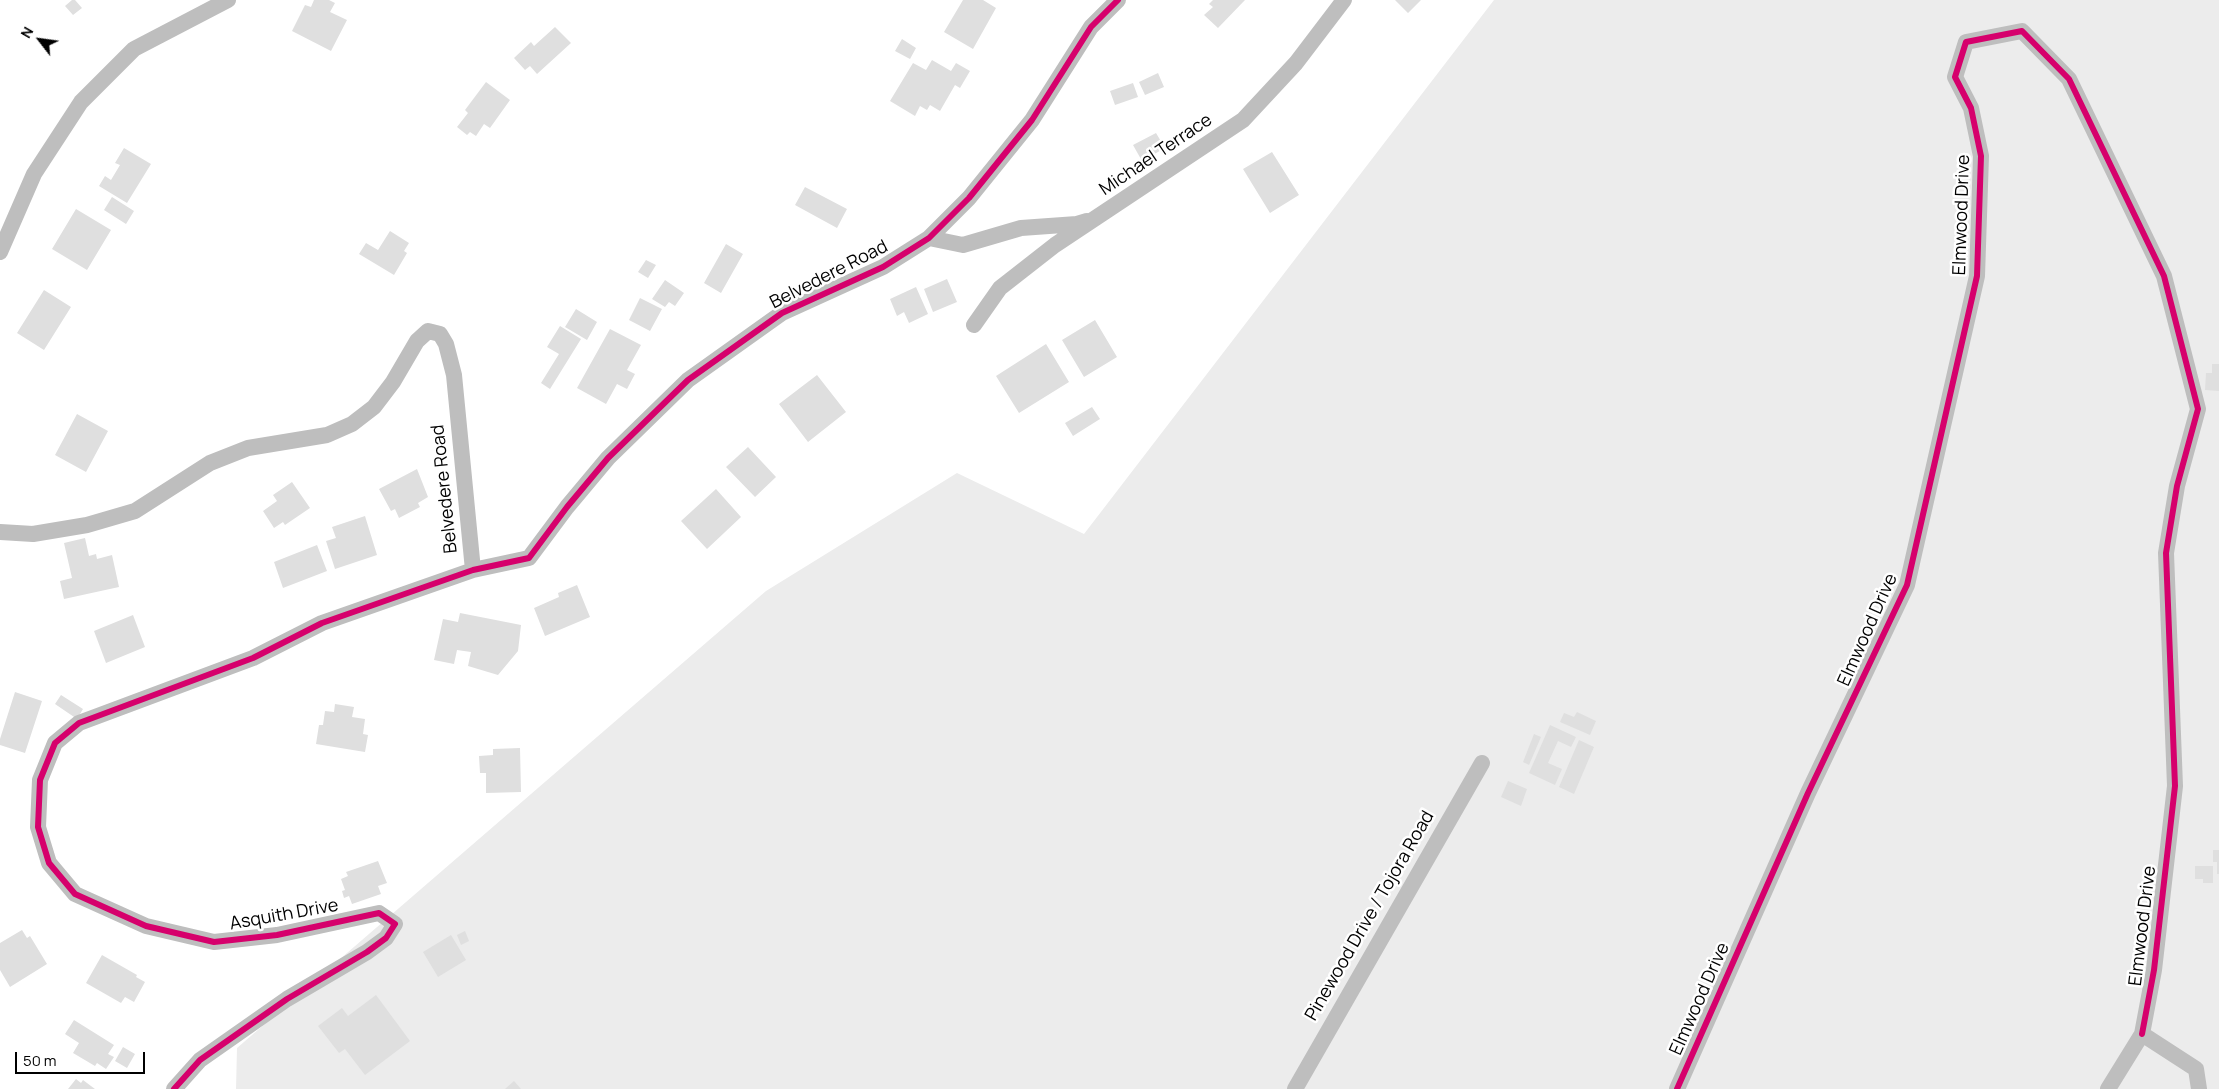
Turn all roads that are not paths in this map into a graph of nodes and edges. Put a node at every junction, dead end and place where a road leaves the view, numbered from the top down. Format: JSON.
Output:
{"nodes":[{"id":1,"x":228,"y":0,"type":"edge"},
{"id":2,"x":1118,"y":0,"type":"edge"},
{"id":3,"x":1344,"y":0,"type":"edge"},
{"id":4,"x":1099,"y":218,"type":"junction"},
{"id":5,"x":928,"y":238,"type":"junction"},
{"id":6,"x":0,"y":252,"type":"edge"},
{"id":7,"x":974,"y":325,"type":"dead end"},
{"id":8,"x":0,"y":532,"type":"edge"},
{"id":9,"x":474,"y":570,"type":"junction"},
{"id":10,"x":1482,"y":763,"type":"dead end"},
{"id":11,"x":2142,"y":1034,"type":"junction"},
{"id":12,"x":174,"y":1089,"type":"edge"},
{"id":13,"x":1295,"y":1089,"type":"edge"},
{"id":14,"x":1677,"y":1089,"type":"edge"},
{"id":15,"x":2108,"y":1089,"type":"edge"},
{"id":16,"x":2200,"y":1089,"type":"edge"}],
"edges":[{"from":1,"to":6,"type":"street"},
{"from":2,"to":5,"type":"street","name":"Belvedere Road"},
{"from":3,"to":4,"type":"street","name":"Michael Terrace"},
{"from":4,"to":5,"type":"street"},
{"from":4,"to":7,"type":"street","name":"Michael Terrace"},
{"from":5,"to":9,"type":"street","name":"Belvedere Road"},
{"from":8,"to":9,"type":"street","name":"Belvedere Road"},
{"from":9,"to":12,"type":"street","name":"Asquith Drive"},
{"from":10,"to":13,"type":"street","name":"Pinewood Drive / Tojora Road"},
{"from":11,"to":14,"type":"street","name":"Elmwood Drive"},
{"from":11,"to":15,"type":"street"},
{"from":11,"to":16,"type":"street"}]}
